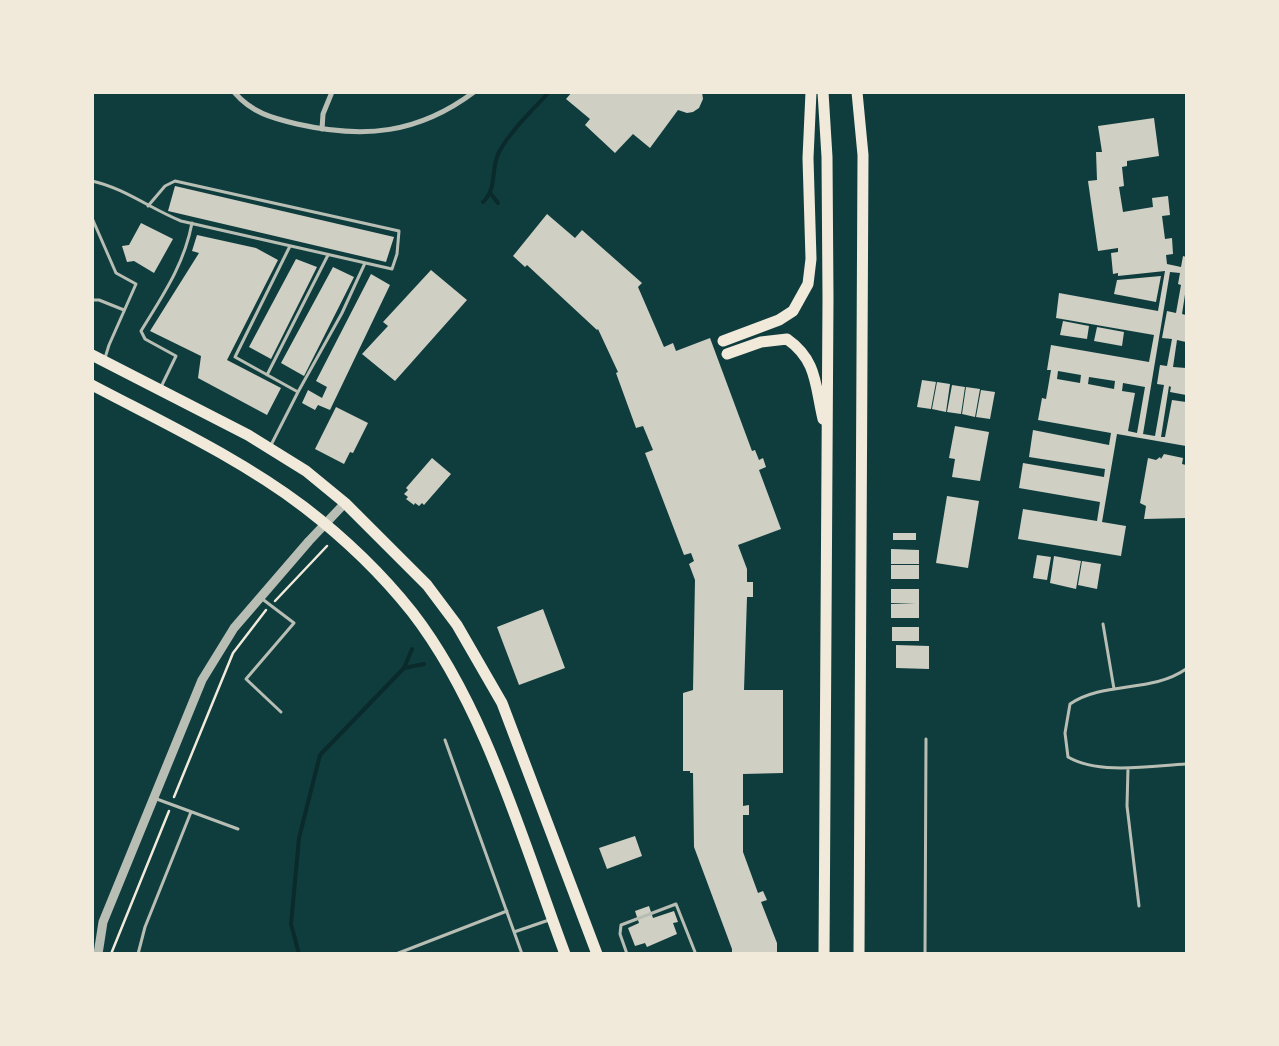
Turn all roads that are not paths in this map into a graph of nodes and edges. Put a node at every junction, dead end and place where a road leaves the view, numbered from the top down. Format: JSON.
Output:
{"nodes":[{"id":1,"x":234,"y":92,"type":"edge"},
{"id":2,"x":332,"y":92,"type":"edge"},
{"id":3,"x":474,"y":92,"type":"edge"},
{"id":4,"x":811,"y":92,"type":"edge"},
{"id":5,"x":822,"y":92,"type":"edge"},
{"id":6,"x":857,"y":92,"type":"edge"},
{"id":7,"x":322,"y":130,"type":"junction"},
{"id":8,"x":92,"y":181,"type":"edge"},
{"id":9,"x":148,"y":206,"type":"junction"},
{"id":10,"x":93,"y":219,"type":"edge"},
{"id":11,"x":192,"y":224,"type":"junction"},
{"id":12,"x":290,"y":246,"type":"junction"},
{"id":13,"x":328,"y":255,"type":"junction"},
{"id":14,"x":365,"y":263,"type":"junction"},
{"id":15,"x":92,"y":300,"type":"edge"},
{"id":16,"x":124,"y":310,"type":"junction"},
{"id":17,"x":723,"y":341,"type":"dead end"},
{"id":18,"x":727,"y":354,"type":"dead end"},
{"id":19,"x":92,"y":355,"type":"edge"},
{"id":20,"x":104,"y":361,"type":"junction"},
{"id":21,"x":267,"y":374,"type":"junction"},
{"id":22,"x":92,"y":385,"type":"edge"},
{"id":23,"x":159,"y":390,"type":"junction"},
{"id":24,"x":298,"y":392,"type":"junction"},
{"id":25,"x":828,"y":438,"type":"junction"},
{"id":26,"x":269,"y":448,"type":"junction"},
{"id":27,"x":345,"y":503,"type":"junction"},
{"id":28,"x":325,"y":524,"type":"junction"},
{"id":29,"x":261,"y":597,"type":"junction"},
{"id":30,"x":1103,"y":624,"type":"dead end"},
{"id":31,"x":1186,"y":669,"type":"edge"},
{"id":32,"x":1114,"y":689,"type":"junction"},
{"id":33,"x":281,"y":712,"type":"dead end"},
{"id":34,"x":926,"y":739,"type":"dead end"},
{"id":35,"x":445,"y":740,"type":"dead end"},
{"id":36,"x":1186,"y":764,"type":"edge"},
{"id":37,"x":1128,"y":768,"type":"junction"},
{"id":38,"x":153,"y":798,"type":"junction"},
{"id":39,"x":190,"y":812,"type":"junction"},
{"id":40,"x":238,"y":828,"type":"dead end"},
{"id":41,"x":1139,"y":906,"type":"dead end"},
{"id":42,"x":507,"y":911,"type":"junction"},
{"id":43,"x":552,"y":919,"type":"junction"},
{"id":44,"x":514,"y":932,"type":"junction"},
{"id":45,"x":695,"y":952,"type":"dead end"},
{"id":46,"x":98,"y":954,"type":"edge"},
{"id":47,"x":138,"y":954,"type":"edge"},
{"id":48,"x":396,"y":954,"type":"edge"},
{"id":49,"x":522,"y":954,"type":"edge"},
{"id":50,"x":565,"y":954,"type":"edge"},
{"id":51,"x":597,"y":954,"type":"edge"},
{"id":52,"x":626,"y":954,"type":"edge"},
{"id":53,"x":824,"y":954,"type":"edge"},
{"id":54,"x":859,"y":954,"type":"edge"},
{"id":55,"x":925,"y":954,"type":"edge"}],
"edges":[{"from":1,"to":7,"type":"street"},
{"from":2,"to":7,"type":"street"},
{"from":3,"to":7,"type":"street"},
{"from":4,"to":17,"type":"main road"},
{"from":5,"to":25,"type":"main road"},
{"from":6,"to":54,"type":"main road"},
{"from":8,"to":9,"type":"lane"},
{"from":9,"to":11,"type":"lane"},
{"from":9,"to":14,"type":"lane"},
{"from":10,"to":16,"type":"lane"},
{"from":11,"to":12,"type":"lane"},
{"from":11,"to":23,"type":"lane"},
{"from":12,"to":13,"type":"lane"},
{"from":12,"to":21,"type":"lane"},
{"from":13,"to":14,"type":"lane"},
{"from":13,"to":21,"type":"lane"},
{"from":14,"to":24,"type":"lane"},
{"from":15,"to":16,"type":"lane"},
{"from":16,"to":20,"type":"lane"},
{"from":18,"to":25,"type":"main road"},
{"from":19,"to":20,"type":"main road"},
{"from":20,"to":23,"type":"main road"},
{"from":21,"to":24,"type":"lane"},
{"from":22,"to":28,"type":"main road"},
{"from":23,"to":26,"type":"main road"},
{"from":24,"to":26,"type":"lane"},
{"from":25,"to":53,"type":"main road"},
{"from":26,"to":27,"type":"main road"},
{"from":27,"to":28,"type":"street"},
{"from":27,"to":51,"type":"main road"},
{"from":28,"to":29,"type":"street"},
{"from":28,"to":43,"type":"main road"},
{"from":29,"to":33,"type":"lane"},
{"from":29,"to":38,"type":"street"},
{"from":30,"to":32,"type":"lane"},
{"from":31,"to":32,"type":"lane"},
{"from":32,"to":37,"type":"lane"},
{"from":34,"to":55,"type":"lane"},
{"from":35,"to":42,"type":"lane"},
{"from":36,"to":37,"type":"lane"},
{"from":37,"to":41,"type":"lane"},
{"from":38,"to":39,"type":"lane"},
{"from":38,"to":46,"type":"street"},
{"from":39,"to":40,"type":"lane"},
{"from":39,"to":47,"type":"lane"},
{"from":42,"to":44,"type":"lane"},
{"from":42,"to":48,"type":"lane"},
{"from":43,"to":44,"type":"lane"},
{"from":43,"to":50,"type":"main road"},
{"from":44,"to":49,"type":"lane"},
{"from":45,"to":52,"type":"lane"}]}
